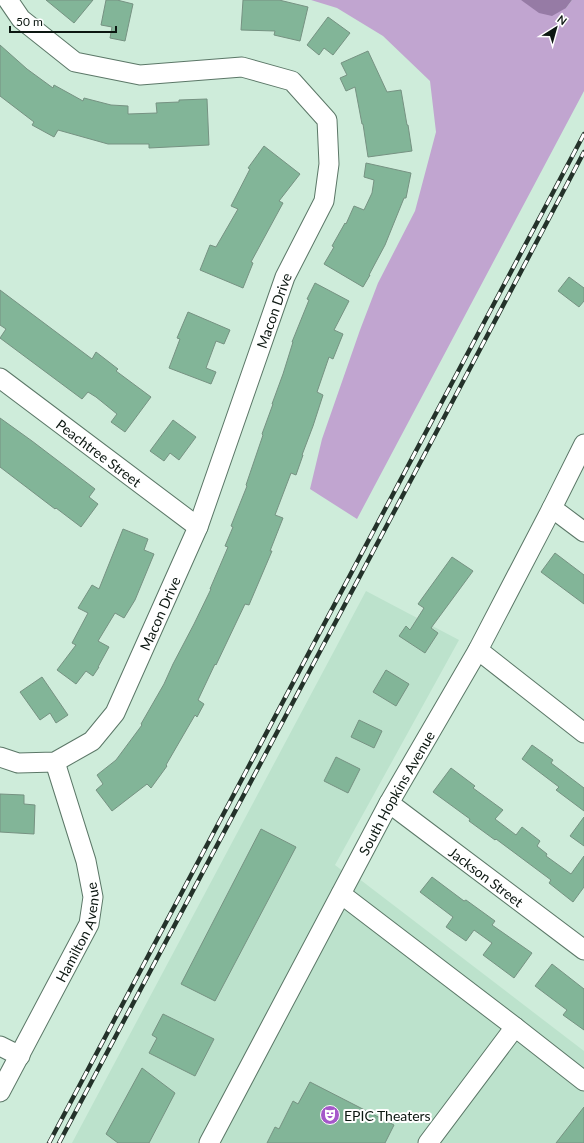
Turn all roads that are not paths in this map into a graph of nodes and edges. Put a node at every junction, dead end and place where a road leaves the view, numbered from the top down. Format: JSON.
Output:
{"nodes":[{"id":1,"x":8,"y":0,"type":"edge"},
{"id":2,"x":0,"y":378,"type":"edge"},
{"id":3,"x":584,"y":444,"type":"edge"},
{"id":4,"x":552,"y":508,"type":"junction"},
{"id":5,"x":198,"y":527,"type":"junction"},
{"id":6,"x":584,"y":532,"type":"edge"},
{"id":7,"x":478,"y":650,"type":"junction"},
{"id":8,"x":584,"y":734,"type":"edge"},
{"id":9,"x":0,"y":757,"type":"edge"},
{"id":10,"x":55,"y":762,"type":"junction"},
{"id":11,"x":389,"y":803,"type":"junction"},
{"id":12,"x":341,"y":894,"type":"junction"},
{"id":13,"x":584,"y":950,"type":"edge"},
{"id":14,"x":516,"y":1027,"type":"junction"},
{"id":15,"x":0,"y":1046,"type":"edge"},
{"id":16,"x":20,"y":1056,"type":"junction"},
{"id":17,"x":584,"y":1081,"type":"edge"},
{"id":18,"x":0,"y":1092,"type":"edge"},
{"id":19,"x":209,"y":1143,"type":"edge"},
{"id":20,"x":428,"y":1143,"type":"edge"}],
"edges":[{"from":1,"to":5,"type":"street","name":"Macon Drive"},
{"from":2,"to":5,"type":"street","name":"Peachtree Street"},
{"from":3,"to":4,"type":"street","name":"South Hopkins Avenue"},
{"from":4,"to":6,"type":"street"},
{"from":4,"to":7,"type":"street","name":"South Hopkins Avenue"},
{"from":5,"to":10,"type":"street","name":"Macon Drive"},
{"from":7,"to":8,"type":"street"},
{"from":7,"to":11,"type":"street","name":"South Hopkins Avenue"},
{"from":9,"to":10,"type":"street","name":"Macon Drive"},
{"from":10,"to":16,"type":"street","name":"Hamilton Avenue"},
{"from":11,"to":12,"type":"street","name":"South Hopkins Avenue"},
{"from":11,"to":13,"type":"street","name":"Jackson Street"},
{"from":12,"to":14,"type":"street"},
{"from":12,"to":19,"type":"street","name":"South Hopkins Avenue"},
{"from":14,"to":17,"type":"street"},
{"from":14,"to":20,"type":"street"},
{"from":15,"to":16,"type":"street"},
{"from":16,"to":18,"type":"street","name":"Hamilton Avenue"}]}
